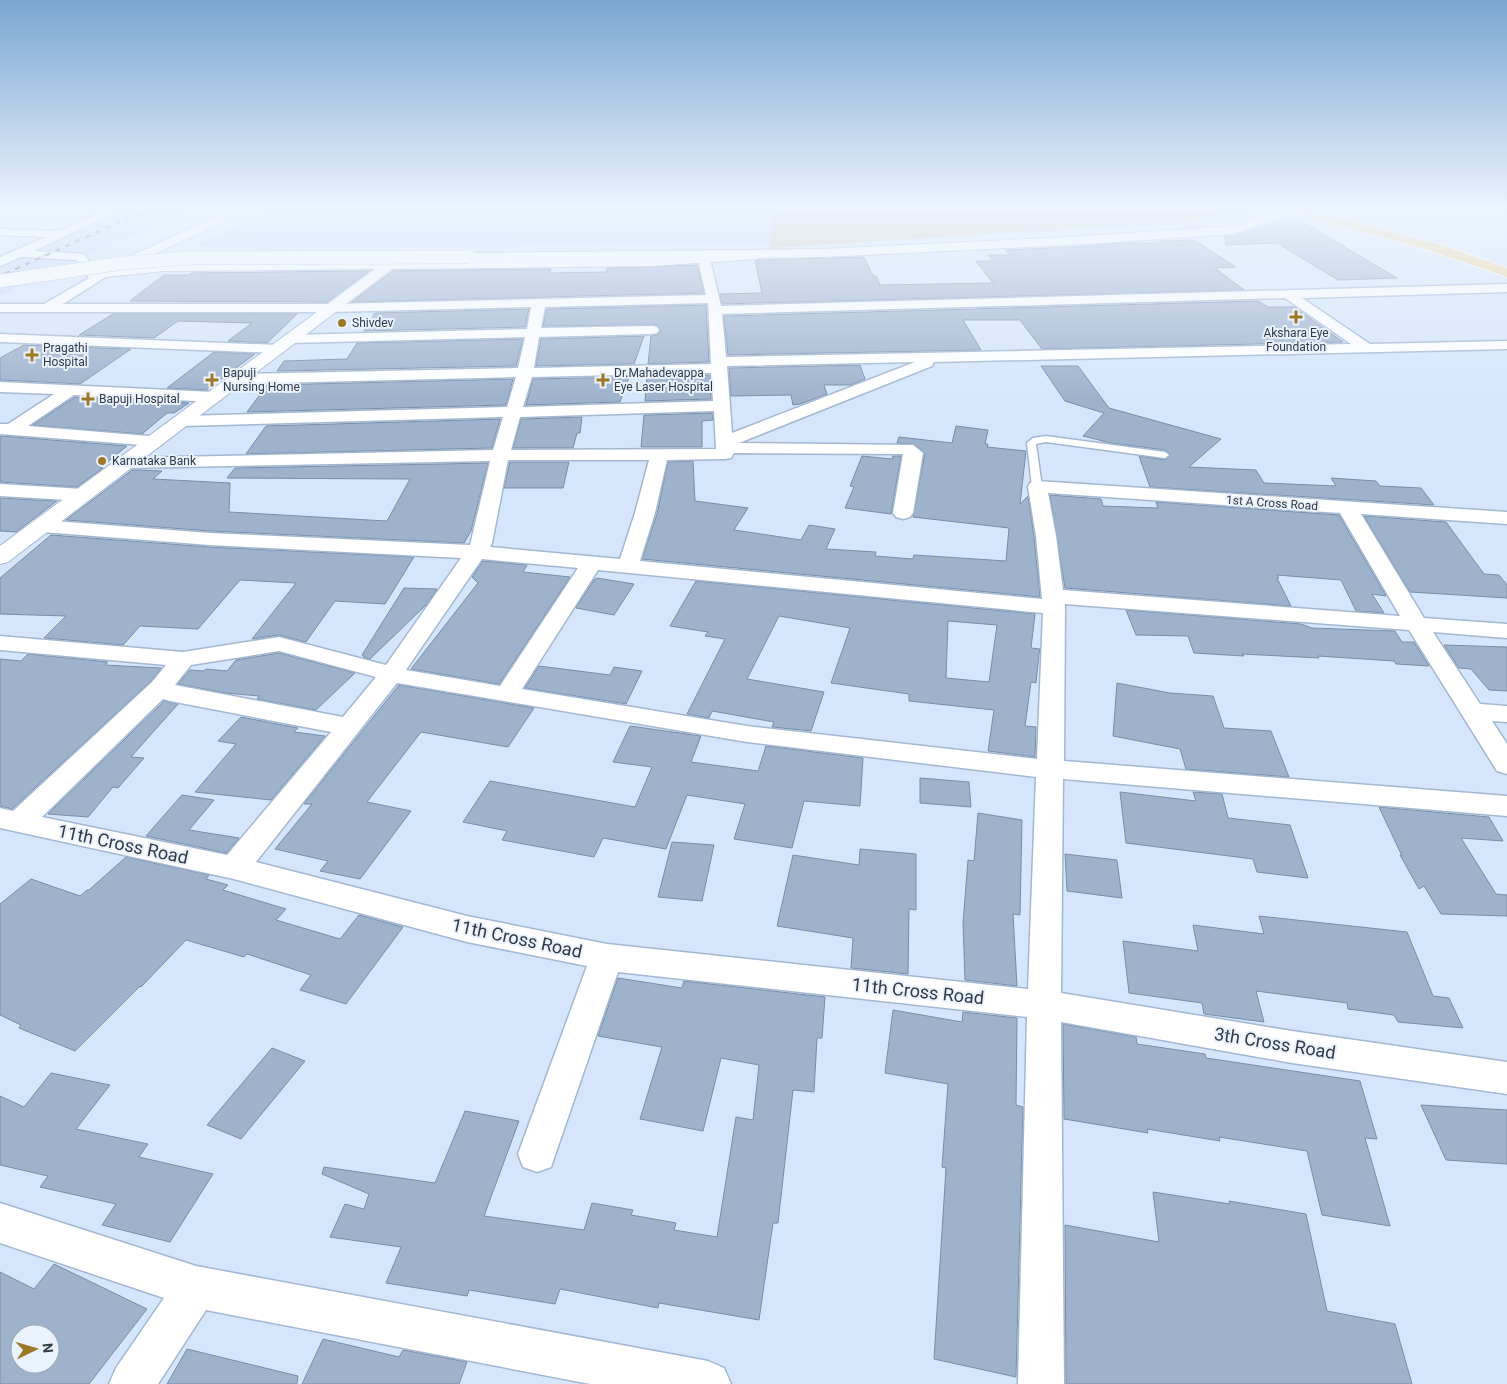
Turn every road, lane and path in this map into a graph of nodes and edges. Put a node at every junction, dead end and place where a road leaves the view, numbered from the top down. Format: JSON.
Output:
{"nodes":[{"id":1,"x":61,"y":273,"type":"edge"},
{"id":2,"x":97,"y":273,"type":"edge"},
{"id":3,"x":108,"y":273,"type":"edge"},
{"id":4,"x":125,"y":273,"type":"edge"},
{"id":5,"x":378,"y":273,"type":"edge"},
{"id":6,"x":707,"y":273,"type":"edge"},
{"id":7,"x":101,"y":276,"type":"junction"},
{"id":8,"x":0,"y":281,"type":"edge"},
{"id":9,"x":1507,"y":288,"type":"edge"},
{"id":10,"x":1288,"y":294,"type":"junction"},
{"id":11,"x":539,"y":303,"type":"junction"},
{"id":12,"x":714,"y":304,"type":"junction"},
{"id":13,"x":0,"y":308,"type":"edge"},
{"id":14,"x":331,"y":308,"type":"junction"},
{"id":15,"x":45,"y":309,"type":"junction"},
{"id":16,"x":652,"y":330,"type":"dead end"},
{"id":17,"x":533,"y":333,"type":"junction"},
{"id":18,"x":0,"y":338,"type":"edge"},
{"id":19,"x":284,"y":344,"type":"junction"},
{"id":20,"x":1507,"y":345,"type":"edge"},
{"id":21,"x":1368,"y":349,"type":"junction"},
{"id":22,"x":945,"y":356,"type":"junction"},
{"id":23,"x":720,"y":365,"type":"junction"},
{"id":24,"x":525,"y":373,"type":"junction"},
{"id":25,"x":238,"y":379,"type":"junction"},
{"id":26,"x":0,"y":387,"type":"edge"},
{"id":27,"x":71,"y":390,"type":"junction"},
{"id":28,"x":214,"y":397,"type":"junction"},
{"id":29,"x":723,"y":406,"type":"junction"},
{"id":30,"x":514,"y":410,"type":"junction"},
{"id":31,"x":182,"y":421,"type":"junction"},
{"id":32,"x":5,"y":429,"type":"edge"},
{"id":33,"x":155,"y":441,"type":"junction"},
{"id":34,"x":725,"y":445,"type":"junction"},
{"id":35,"x":659,"y":454,"type":"junction"},
{"id":36,"x":501,"y":455,"type":"junction"},
{"id":37,"x":1165,"y":455,"type":"dead end"},
{"id":38,"x":126,"y":463,"type":"junction"},
{"id":39,"x":1037,"y":488,"type":"junction"},
{"id":40,"x":0,"y":490,"type":"edge"},
{"id":41,"x":84,"y":495,"type":"junction"},
{"id":42,"x":1348,"y":508,"type":"junction"},
{"id":43,"x":903,"y":513,"type":"dead end"},
{"id":44,"x":1507,"y":518,"type":"edge"},
{"id":45,"x":42,"y":526,"type":"junction"},
{"id":46,"x":475,"y":552,"type":"junction"},
{"id":47,"x":1,"y":556,"type":"edge"},
{"id":48,"x":592,"y":563,"type":"junction"},
{"id":49,"x":628,"y":566,"type":"junction"},
{"id":50,"x":1053,"y":601,"type":"junction"},
{"id":51,"x":1417,"y":625,"type":"junction"},
{"id":52,"x":1507,"y":631,"type":"edge"},
{"id":53,"x":0,"y":643,"type":"edge"},
{"id":54,"x":183,"y":659,"type":"junction"},
{"id":55,"x":391,"y":675,"type":"junction"},
{"id":56,"x":161,"y":687,"type":"junction"},
{"id":57,"x":506,"y":695,"type":"junction"},
{"id":58,"x":1472,"y":711,"type":"junction"},
{"id":59,"x":1507,"y":714,"type":"edge"},
{"id":60,"x":349,"y":727,"type":"junction"},
{"id":61,"x":1507,"y":765,"type":"edge"},
{"id":62,"x":1051,"y":769,"type":"junction"},
{"id":63,"x":1507,"y":806,"type":"edge"},
{"id":64,"x":10,"y":820,"type":"edge"},
{"id":65,"x":234,"y":868,"type":"junction"},
{"id":66,"x":607,"y":957,"type":"junction"},
{"id":67,"x":1044,"y":1005,"type":"junction"},
{"id":68,"x":1507,"y":1078,"type":"edge"},
{"id":69,"x":537,"y":1154,"type":"dead end"},
{"id":70,"x":0,"y":1223,"type":"edge"},
{"id":71,"x":196,"y":1287,"type":"junction"},
{"id":72,"x":132,"y":1384,"type":"edge"},
{"id":73,"x":708,"y":1384,"type":"edge"},
{"id":74,"x":1041,"y":1384,"type":"edge"}],
"edges":[{"from":1,"to":8,"type":"street","bridge":true},
{"from":2,"to":7,"type":"street"},
{"from":3,"to":7,"type":"street"},
{"from":4,"to":7,"type":"street"},
{"from":5,"to":14,"type":"street"},
{"from":6,"to":12,"type":"street"},
{"from":7,"to":15,"type":"street"},
{"from":9,"to":10,"type":"street"},
{"from":10,"to":12,"type":"street"},
{"from":10,"to":21,"type":"street"},
{"from":11,"to":12,"type":"street"},
{"from":11,"to":14,"type":"street"},
{"from":11,"to":17,"type":"street"},
{"from":12,"to":23,"type":"street"},
{"from":13,"to":15,"type":"street"},
{"from":14,"to":15,"type":"street"},
{"from":14,"to":19,"type":"street"},
{"from":16,"to":17,"type":"street"},
{"from":17,"to":19,"type":"street"},
{"from":17,"to":24,"type":"street"},
{"from":18,"to":19,"type":"street"},
{"from":19,"to":25,"type":"street"},
{"from":20,"to":21,"type":"street"},
{"from":21,"to":22,"type":"street"},
{"from":22,"to":23,"type":"street"},
{"from":22,"to":34,"type":"street"},
{"from":23,"to":24,"type":"street"},
{"from":23,"to":29,"type":"street"},
{"from":24,"to":25,"type":"street"},
{"from":24,"to":30,"type":"street"},
{"from":25,"to":28,"type":"street"},
{"from":26,"to":27,"type":"street"},
{"from":27,"to":28,"type":"street"},
{"from":27,"to":32,"type":"street"},
{"from":28,"to":31,"type":"street"},
{"from":29,"to":30,"type":"street"},
{"from":29,"to":34,"type":"street"},
{"from":30,"to":31,"type":"street"},
{"from":30,"to":36,"type":"street"},
{"from":31,"to":33,"type":"street"},
{"from":32,"to":33,"type":"street"},
{"from":33,"to":38,"type":"street"},
{"from":34,"to":35,"type":"street"},
{"from":34,"to":43,"type":"street"},
{"from":35,"to":36,"type":"street"},
{"from":35,"to":49,"type":"street"},
{"from":36,"to":38,"type":"street"},
{"from":36,"to":46,"type":"street"},
{"from":37,"to":39,"type":"lane"},
{"from":38,"to":41,"type":"street"},
{"from":39,"to":42,"type":"street","name":"1st A Cross Road"},
{"from":39,"to":50,"type":"street"},
{"from":40,"to":41,"type":"street"},
{"from":41,"to":45,"type":"street"},
{"from":42,"to":44,"type":"street","name":"1st A Cross Road"},
{"from":42,"to":51,"type":"street"},
{"from":45,"to":46,"type":"street"},
{"from":45,"to":47,"type":"street"},
{"from":46,"to":48,"type":"street"},
{"from":46,"to":55,"type":"street"},
{"from":48,"to":49,"type":"street"},
{"from":48,"to":57,"type":"street"},
{"from":49,"to":50,"type":"street"},
{"from":50,"to":51,"type":"street"},
{"from":50,"to":62,"type":"street"},
{"from":51,"to":52,"type":"street"},
{"from":51,"to":58,"type":"street"},
{"from":53,"to":54,"type":"street"},
{"from":54,"to":55,"type":"street"},
{"from":54,"to":56,"type":"street"},
{"from":55,"to":57,"type":"street"},
{"from":55,"to":60,"type":"street"},
{"from":56,"to":60,"type":"street"},
{"from":56,"to":64,"type":"street"},
{"from":57,"to":62,"type":"street"},
{"from":58,"to":59,"type":"street"},
{"from":58,"to":61,"type":"street"},
{"from":60,"to":65,"type":"street"},
{"from":62,"to":63,"type":"street"},
{"from":62,"to":67,"type":"street"},
{"from":64,"to":65,"type":"street","name":"11th Cross Road"},
{"from":65,"to":66,"type":"street","name":"11th Cross Road"},
{"from":66,"to":67,"type":"street","name":"11th Cross Road"},
{"from":66,"to":69,"type":"street"},
{"from":67,"to":68,"type":"street","name":"3th Cross Road"},
{"from":67,"to":74,"type":"street"},
{"from":70,"to":71,"type":"street"},
{"from":71,"to":72,"type":"street"},
{"from":71,"to":73,"type":"street"}]}
